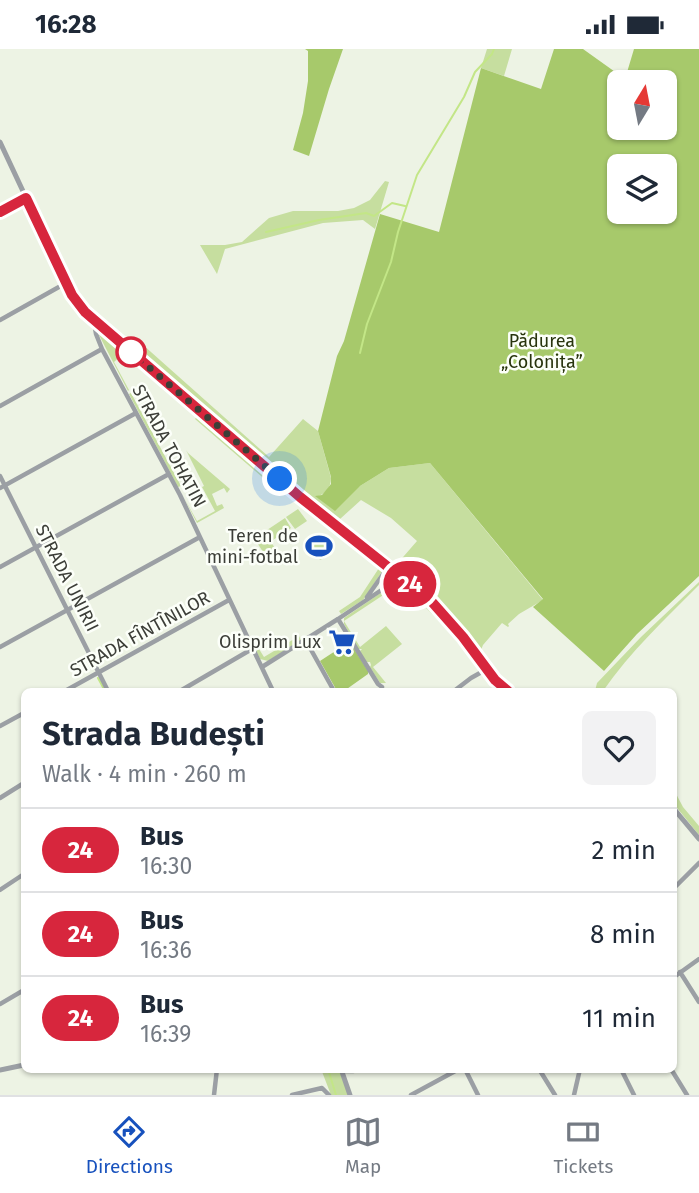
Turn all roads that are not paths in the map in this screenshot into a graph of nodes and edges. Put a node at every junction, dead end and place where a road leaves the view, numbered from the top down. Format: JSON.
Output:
{"nodes":[{"id":1,"x":0,"y":142,"type":"edge"},
{"id":2,"x":26,"y":198,"type":"junction"},
{"id":3,"x":0,"y":212,"type":"edge"},
{"id":4,"x":66,"y":283,"type":"junction"},
{"id":5,"x":0,"y":320,"type":"edge"},
{"id":6,"x":94,"y":321,"type":"junction"},
{"id":7,"x":102,"y":349,"type":"junction"},
{"id":8,"x":0,"y":406,"type":"edge"},
{"id":9,"x":136,"y":413,"type":"junction"},
{"id":10,"x":169,"y":474,"type":"junction"},
{"id":11,"x":0,"y":476,"type":"edge"},
{"id":12,"x":2,"y":486,"type":"edge"},
{"id":13,"x":200,"y":537,"type":"junction"},
{"id":14,"x":36,"y":547,"type":"junction"},
{"id":15,"x":0,"y":567,"type":"edge"},
{"id":16,"x":388,"y":567,"type":"junction"},
{"id":17,"x":401,"y":577,"type":"junction"},
{"id":18,"x":229,"y":600,"type":"junction"},
{"id":19,"x":365,"y":601,"type":"junction"},
{"id":20,"x":68,"y":610,"type":"junction"},
{"id":21,"x":338,"y":619,"type":"junction"},
{"id":22,"x":305,"y":639,"type":"junction"},
{"id":23,"x":0,"y":647,"type":"edge"},
{"id":24,"x":252,"y":649,"type":"junction"},
{"id":25,"x":262,"y":667,"type":"junction"},
{"id":26,"x":487,"y":669,"type":"junction"},
{"id":27,"x":99,"y":673,"type":"junction"},
{"id":28,"x":382,"y":687,"type":"dead end"},
{"id":29,"x":71,"y":688,"type":"edge"},
{"id":30,"x":106,"y":688,"type":"edge"},
{"id":31,"x":185,"y":688,"type":"edge"},
{"id":32,"x":272,"y":688,"type":"edge"},
{"id":33,"x":332,"y":688,"type":"edge"},
{"id":34,"x":458,"y":688,"type":"edge"},
{"id":35,"x":504,"y":688,"type":"edge"},
{"id":36,"x":21,"y":715,"type":"edge"},
{"id":37,"x":0,"y":726,"type":"edge"},
{"id":38,"x":21,"y":785,"type":"edge"},
{"id":39,"x":0,"y":797,"type":"edge"},
{"id":40,"x":677,"y":813,"type":"edge"},
{"id":41,"x":699,"y":839,"type":"edge"},
{"id":42,"x":699,"y":863,"type":"edge"},
{"id":43,"x":21,"y":876,"type":"edge"},
{"id":44,"x":677,"y":885,"type":"edge"},
{"id":45,"x":0,"y":890,"type":"edge"},
{"id":46,"x":699,"y":960,"type":"edge"},
{"id":47,"x":680,"y":972,"type":"junction"},
{"id":48,"x":677,"y":974,"type":"edge"},
{"id":49,"x":21,"y":992,"type":"edge"},
{"id":50,"x":699,"y":1002,"type":"edge"},
{"id":51,"x":0,"y":1005,"type":"edge"},
{"id":52,"x":21,"y":1066,"type":"edge"},
{"id":53,"x":0,"y":1070,"type":"edge"},
{"id":54,"x":217,"y":1073,"type":"edge"},
{"id":55,"x":342,"y":1073,"type":"edge"},
{"id":56,"x":452,"y":1073,"type":"edge"},
{"id":57,"x":467,"y":1073,"type":"edge"},
{"id":58,"x":541,"y":1073,"type":"edge"},
{"id":59,"x":579,"y":1073,"type":"edge"},
{"id":60,"x":623,"y":1073,"type":"edge"},
{"id":61,"x":673,"y":1073,"type":"edge"},
{"id":62,"x":214,"y":1095,"type":"edge"},
{"id":63,"x":292,"y":1095,"type":"edge"},
{"id":64,"x":329,"y":1095,"type":"edge"},
{"id":65,"x":350,"y":1095,"type":"edge"},
{"id":66,"x":411,"y":1095,"type":"edge"},
{"id":67,"x":478,"y":1095,"type":"edge"},
{"id":68,"x":555,"y":1095,"type":"edge"},
{"id":69,"x":574,"y":1095,"type":"edge"},
{"id":70,"x":634,"y":1095,"type":"edge"},
{"id":71,"x":687,"y":1095,"type":"edge"}],
"edges":[{"from":1,"to":2,"type":"street","name":"STRADA TOHATIN"},
{"from":2,"to":3,"type":"street"},
{"from":2,"to":4,"type":"street","name":"STRADA TOHATIN"},
{"from":4,"to":5,"type":"street"},
{"from":4,"to":6,"type":"street","name":"STRADA TOHATIN"},
{"from":6,"to":7,"type":"street","name":"STRADA TOHATIN"},
{"from":6,"to":16,"type":"street"},
{"from":7,"to":8,"type":"street"},
{"from":7,"to":9,"type":"street","name":"STRADA TOHATIN"},
{"from":9,"to":10,"type":"street","name":"STRADA TOHATIN"},
{"from":9,"to":12,"type":"street"},
{"from":10,"to":13,"type":"street","name":"STRADA TOHATIN"},
{"from":10,"to":14,"type":"street"},
{"from":11,"to":12,"type":"street","name":"STRADA UNIRII"},
{"from":12,"to":14,"type":"street","name":"STRADA UNIRII"},
{"from":13,"to":18,"type":"street","name":"STRADA TOHATIN"},
{"from":13,"to":20,"type":"street"},
{"from":14,"to":15,"type":"street"},
{"from":14,"to":20,"type":"street","name":"STRADA UNIRII"},
{"from":16,"to":17,"type":"street"},
{"from":16,"to":19,"type":"street"},
{"from":17,"to":19,"type":"street"},
{"from":17,"to":26,"type":"street"},
{"from":18,"to":24,"type":"street","name":"STRADA TOHATIN"},
{"from":18,"to":27,"type":"street","name":"STRADA FÎNTÎNILOR"},
{"from":19,"to":21,"type":"street"},
{"from":20,"to":23,"type":"street"},
{"from":20,"to":27,"type":"street","name":"STRADA UNIRII"},
{"from":21,"to":22,"type":"street"},
{"from":21,"to":28,"type":"street"},
{"from":22,"to":25,"type":"street"},
{"from":22,"to":33,"type":"street"},
{"from":24,"to":25,"type":"street","name":"STRADA TOHATIN"},
{"from":24,"to":31,"type":"street"},
{"from":25,"to":32,"type":"street","name":"STRADA TOHATIN"},
{"from":26,"to":34,"type":"street"},
{"from":26,"to":35,"type":"street"},
{"from":27,"to":29,"type":"street","name":"STRADA FÎNTÎNILOR"},
{"from":27,"to":30,"type":"street","name":"STRADA UNIRII"},
{"from":36,"to":37,"type":"street"},
{"from":38,"to":39,"type":"street"},
{"from":40,"to":41,"type":"street"},
{"from":42,"to":44,"type":"street"},
{"from":43,"to":45,"type":"street"},
{"from":46,"to":47,"type":"street"},
{"from":47,"to":48,"type":"street"},
{"from":47,"to":50,"type":"street"},
{"from":49,"to":51,"type":"street"},
{"from":52,"to":53,"type":"street"},
{"from":54,"to":62,"type":"street"},
{"from":55,"to":65,"type":"street"},
{"from":56,"to":66,"type":"street"},
{"from":57,"to":67,"type":"street"},
{"from":58,"to":68,"type":"street"},
{"from":59,"to":69,"type":"street"},
{"from":60,"to":70,"type":"street"},
{"from":61,"to":71,"type":"street"},
{"from":63,"to":64,"type":"street"}]}
